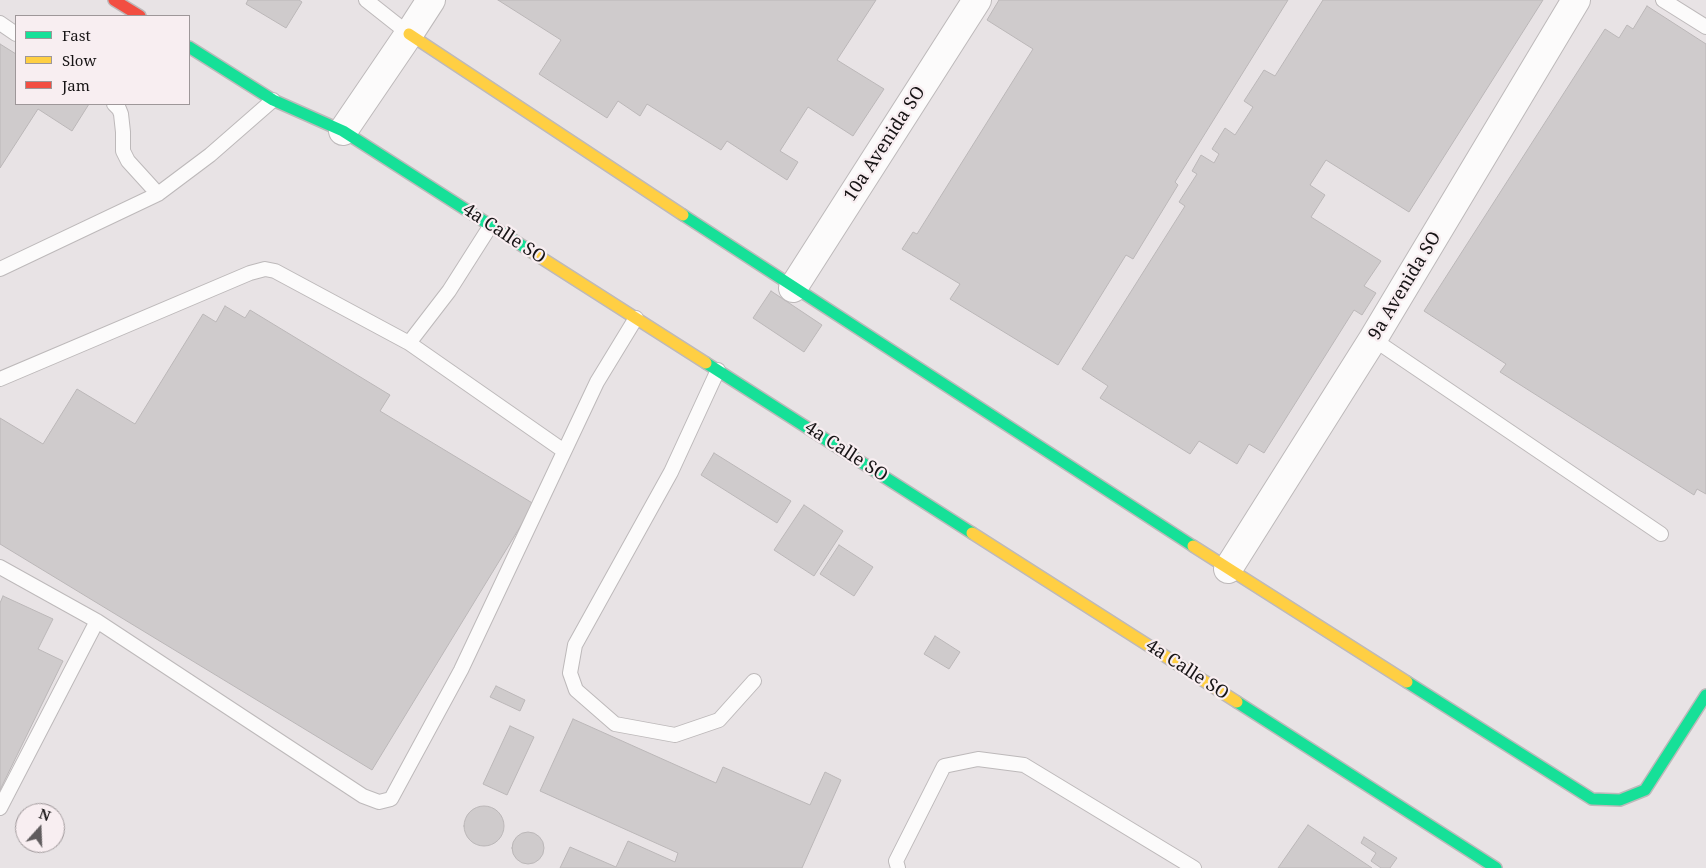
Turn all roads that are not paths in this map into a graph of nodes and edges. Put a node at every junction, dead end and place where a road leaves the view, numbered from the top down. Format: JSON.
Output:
{"nodes":[{"id":1,"x":114,"y":0,"type":"edge"},
{"id":2,"x":366,"y":0,"type":"edge"},
{"id":3,"x":431,"y":0,"type":"edge"},
{"id":4,"x":977,"y":0,"type":"edge"},
{"id":5,"x":1576,"y":0,"type":"edge"},
{"id":6,"x":1663,"y":0,"type":"edge"},
{"id":7,"x":138,"y":15,"type":"edge"},
{"id":8,"x":0,"y":23,"type":"edge"},
{"id":9,"x":1706,"y":27,"type":"edge"},
{"id":10,"x":15,"y":33,"type":"edge"},
{"id":11,"x":409,"y":34,"type":"junction"},
{"id":12,"x":190,"y":48,"type":"edge"},
{"id":13,"x":274,"y":100,"type":"junction"},
{"id":14,"x":115,"y":105,"type":"edge"},
{"id":15,"x":343,"y":131,"type":"junction"},
{"id":16,"x":158,"y":194,"type":"junction"},
{"id":17,"x":490,"y":225,"type":"junction"},
{"id":18,"x":0,"y":269,"type":"edge"},
{"id":19,"x":793,"y":288,"type":"junction"},
{"id":20,"x":636,"y":318,"type":"junction"},
{"id":21,"x":1373,"y":339,"type":"junction"},
{"id":22,"x":409,"y":343,"type":"junction"},
{"id":23,"x":718,"y":370,"type":"junction"},
{"id":24,"x":0,"y":379,"type":"edge"},
{"id":25,"x":564,"y":451,"type":"junction"},
{"id":26,"x":1661,"y":534,"type":"dead end"},
{"id":27,"x":0,"y":567,"type":"edge"},
{"id":28,"x":1228,"y":569,"type":"junction"},
{"id":29,"x":97,"y":620,"type":"junction"},
{"id":30,"x":754,"y":681,"type":"dead end"},
{"id":31,"x":1706,"y":695,"type":"edge"},
{"id":32,"x":0,"y":808,"type":"edge"},
{"id":33,"x":898,"y":868,"type":"edge"},
{"id":34,"x":1194,"y":868,"type":"edge"},
{"id":35,"x":1496,"y":868,"type":"edge"}],
"edges":[{"from":1,"to":7,"type":"street"},
{"from":2,"to":11,"type":"lane"},
{"from":3,"to":11,"type":"street"},
{"from":4,"to":19,"type":"street","name":"10a Avenida SO"},
{"from":5,"to":21,"type":"street","name":"9a Avenida SO"},
{"from":6,"to":9,"type":"lane"},
{"from":8,"to":10,"type":"lane"},
{"from":11,"to":15,"type":"street"},
{"from":11,"to":19,"type":"street"},
{"from":12,"to":13,"type":"street","name":"4a Calle SO"},
{"from":13,"to":15,"type":"street","name":"4a Calle SO"},
{"from":13,"to":16,"type":"lane"},
{"from":14,"to":16,"type":"lane"},
{"from":15,"to":17,"type":"street","name":"4a Calle SO"},
{"from":16,"to":18,"type":"lane"},
{"from":17,"to":20,"type":"street","name":"4a Calle SO"},
{"from":17,"to":22,"type":"lane"},
{"from":19,"to":28,"type":"street"},
{"from":20,"to":23,"type":"street","name":"4a Calle SO"},
{"from":20,"to":25,"type":"lane"},
{"from":21,"to":26,"type":"lane"},
{"from":21,"to":28,"type":"street","name":"9a Avenida SO"},
{"from":22,"to":24,"type":"lane"},
{"from":22,"to":25,"type":"lane"},
{"from":23,"to":30,"type":"lane"},
{"from":23,"to":35,"type":"street","name":"4a Calle SO"},
{"from":25,"to":29,"type":"lane"},
{"from":27,"to":29,"type":"lane"},
{"from":28,"to":31,"type":"street"},
{"from":29,"to":32,"type":"lane"},
{"from":33,"to":34,"type":"lane"}]}
